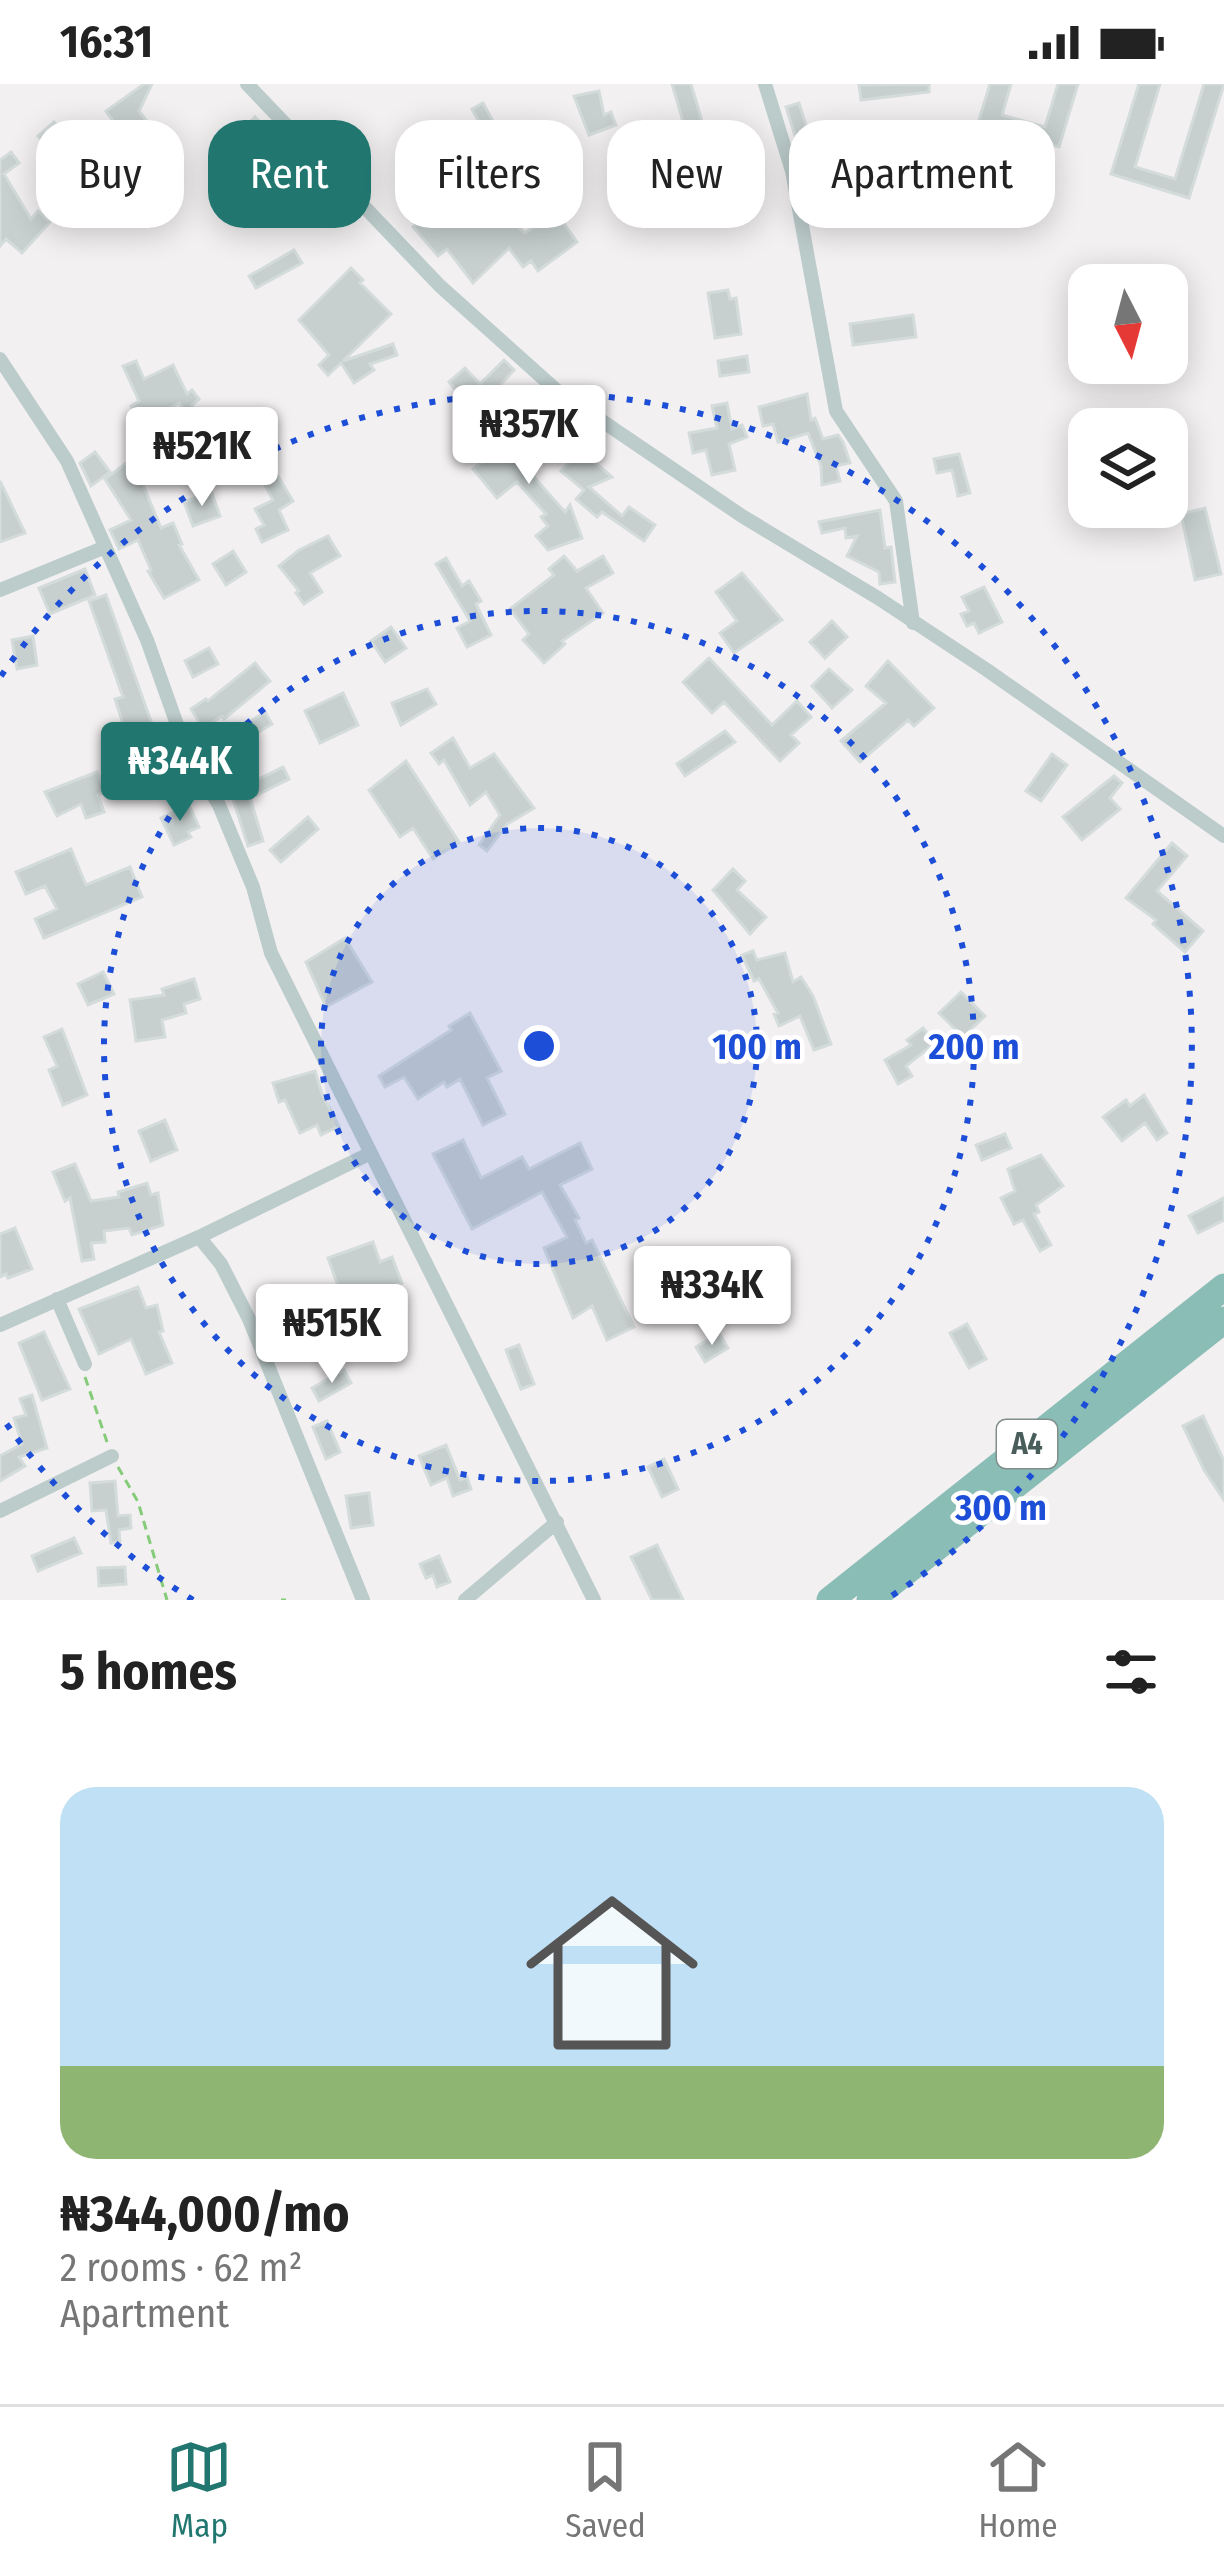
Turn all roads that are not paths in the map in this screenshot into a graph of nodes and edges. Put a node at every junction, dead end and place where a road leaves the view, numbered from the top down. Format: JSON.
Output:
{"nodes":[{"id":1,"x":248,"y":84,"type":"edge"},
{"id":2,"x":765,"y":84,"type":"edge"},
{"id":3,"x":0,"y":359,"type":"edge"},
{"id":4,"x":103,"y":548,"type":"junction"},
{"id":5,"x":0,"y":590,"type":"edge"},
{"id":6,"x":913,"y":623,"type":"junction"},
{"id":7,"x":1224,"y":836,"type":"edge"},
{"id":8,"x":371,"y":1153,"type":"junction"},
{"id":9,"x":199,"y":1237,"type":"junction"},
{"id":10,"x":1224,"y":1287,"type":"edge"},
{"id":11,"x":57,"y":1299,"type":"junction"},
{"id":12,"x":1224,"y":1320,"type":"edge"},
{"id":13,"x":0,"y":1325,"type":"edge"},
{"id":14,"x":85,"y":1364,"type":"road end"},
{"id":15,"x":112,"y":1456,"type":"road end"},
{"id":16,"x":0,"y":1511,"type":"edge"},
{"id":17,"x":557,"y":1522,"type":"junction"},
{"id":18,"x":363,"y":1600,"type":"edge"},
{"id":19,"x":465,"y":1600,"type":"edge"},
{"id":20,"x":594,"y":1600,"type":"edge"},
{"id":21,"x":830,"y":1600,"type":"edge"},
{"id":22,"x":870,"y":1600,"type":"edge"}],
"edges":[{"from":1,"to":6,"type":"street"},
{"from":2,"to":6,"type":"street"},
{"from":3,"to":4,"type":"street"},
{"from":4,"to":5,"type":"street"},
{"from":4,"to":8,"type":"street"},
{"from":6,"to":7,"type":"street"},
{"from":8,"to":9,"type":"street"},
{"from":8,"to":17,"type":"street"},
{"from":9,"to":11,"type":"street"},
{"from":9,"to":18,"type":"street"},
{"from":10,"to":21,"type":"highway","number":"A4"},
{"from":11,"to":13,"type":"street"},
{"from":11,"to":14,"type":"street"},
{"from":12,"to":22,"type":"highway","number":"A4"},
{"from":15,"to":16,"type":"street"},
{"from":17,"to":19,"type":"street"},
{"from":17,"to":20,"type":"street"}]}
